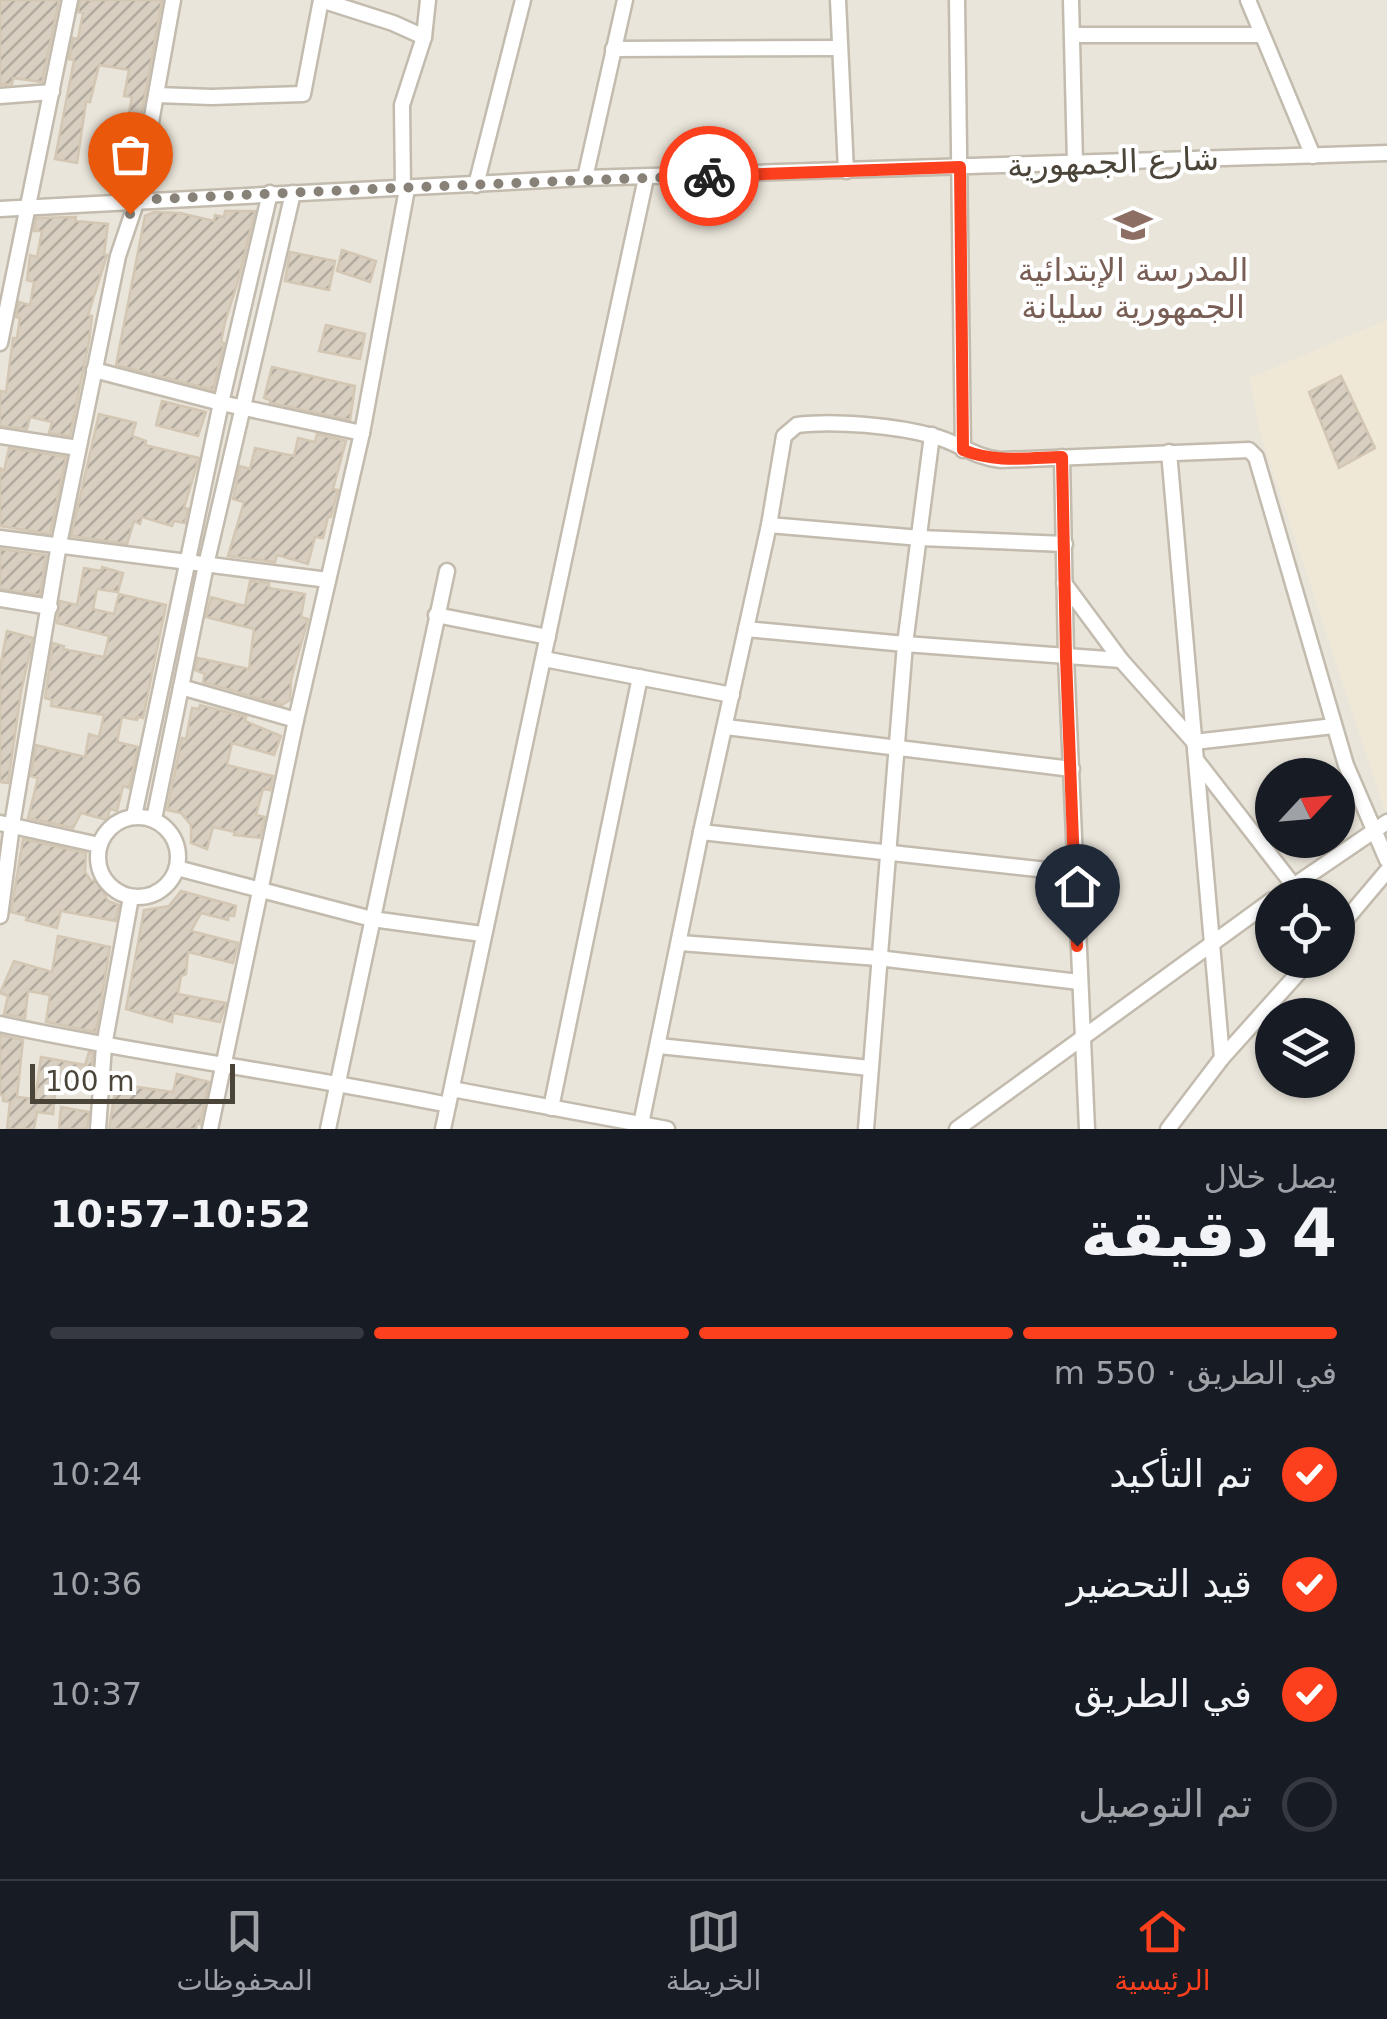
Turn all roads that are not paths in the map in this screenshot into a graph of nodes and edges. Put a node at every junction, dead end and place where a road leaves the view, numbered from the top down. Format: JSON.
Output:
{"nodes":[{"id":1,"x":70,"y":0,"type":"edge"},
{"id":2,"x":173,"y":0,"type":"edge"},
{"id":3,"x":321,"y":0,"type":"edge"},
{"id":4,"x":428,"y":0,"type":"edge"},
{"id":5,"x":522,"y":0,"type":"edge"},
{"id":6,"x":625,"y":0,"type":"edge"},
{"id":7,"x":838,"y":0,"type":"edge"},
{"id":8,"x":957,"y":0,"type":"edge"},
{"id":9,"x":1071,"y":0,"type":"edge"},
{"id":10,"x":1248,"y":0,"type":"edge"},
{"id":11,"x":1262,"y":35,"type":"junction"},
{"id":12,"x":1073,"y":36,"type":"junction"},
{"id":13,"x":424,"y":38,"type":"junction"},
{"id":14,"x":839,"y":48,"type":"junction"},
{"id":15,"x":613,"y":49,"type":"junction"},
{"id":16,"x":52,"y":92,"type":"junction"},
{"id":17,"x":156,"y":95,"type":"junction"},
{"id":18,"x":0,"y":96,"type":"edge"},
{"id":19,"x":1387,"y":153,"type":"edge"},
{"id":20,"x":1313,"y":156,"type":"junction"},
{"id":21,"x":1075,"y":163,"type":"junction"},
{"id":22,"x":960,"y":167,"type":"junction"},
{"id":23,"x":846,"y":172,"type":"junction"},
{"id":24,"x":585,"y":178,"type":"junction"},
{"id":25,"x":646,"y":178,"type":"junction"},
{"id":26,"x":476,"y":185,"type":"junction"},
{"id":27,"x":405,"y":189,"type":"junction"},
{"id":28,"x":270,"y":193,"type":"junction"},
{"id":29,"x":292,"y":193,"type":"junction"},
{"id":30,"x":136,"y":200,"type":"junction"},
{"id":31,"x":26,"y":207,"type":"junction"},
{"id":32,"x":0,"y":208,"type":"edge"},
{"id":33,"x":1,"y":323,"type":"edge"},
{"id":34,"x":0,"y":343,"type":"edge"},
{"id":35,"x":94,"y":370,"type":"junction"},
{"id":36,"x":221,"y":403,"type":"junction"},
{"id":37,"x":242,"y":407,"type":"junction"},
{"id":38,"x":362,"y":432,"type":"junction"},
{"id":39,"x":932,"y":435,"type":"junction"},
{"id":40,"x":0,"y":436,"type":"edge"},
{"id":41,"x":78,"y":448,"type":"junction"},
{"id":42,"x":963,"y":450,"type":"junction"},
{"id":43,"x":1169,"y":452,"type":"junction"},
{"id":44,"x":1062,"y":457,"type":"junction"},
{"id":45,"x":769,"y":525,"type":"junction"},
{"id":46,"x":0,"y":538,"type":"edge"},
{"id":47,"x":920,"y":538,"type":"junction"},
{"id":48,"x":59,"y":544,"type":"junction"},
{"id":49,"x":1066,"y":544,"type":"junction"},
{"id":50,"x":188,"y":562,"type":"junction"},
{"id":51,"x":206,"y":566,"type":"junction"},
{"id":52,"x":447,"y":571,"type":"dead end"},
{"id":53,"x":328,"y":580,"type":"junction"},
{"id":54,"x":1064,"y":583,"type":"junction"},
{"id":55,"x":0,"y":599,"type":"edge"},
{"id":56,"x":50,"y":606,"type":"junction"},
{"id":57,"x":436,"y":615,"type":"junction"},
{"id":58,"x":746,"y":629,"type":"junction"},
{"id":59,"x":548,"y":637,"type":"junction"},
{"id":60,"x":905,"y":644,"type":"junction"},
{"id":61,"x":1066,"y":657,"type":"junction"},
{"id":62,"x":544,"y":660,"type":"junction"},
{"id":63,"x":1122,"y":660,"type":"junction"},
{"id":64,"x":640,"y":677,"type":"junction"},
{"id":65,"x":181,"y":687,"type":"junction"},
{"id":66,"x":732,"y":695,"type":"junction"},
{"id":67,"x":296,"y":720,"type":"junction"},
{"id":68,"x":1334,"y":726,"type":"junction"},
{"id":69,"x":726,"y":727,"type":"junction"},
{"id":70,"x":1194,"y":742,"type":"junction"},
{"id":71,"x":898,"y":747,"type":"junction"},
{"id":72,"x":1196,"y":761,"type":"junction"},
{"id":73,"x":1072,"y":769,"type":"junction"},
{"id":74,"x":134,"y":816,"type":"junction"},
{"id":75,"x":154,"y":819,"type":"junction"},
{"id":76,"x":1387,"y":822,"type":"edge"},
{"id":77,"x":6,"y":824,"type":"edge"},
{"id":78,"x":1373,"y":831,"type":"junction"},
{"id":79,"x":701,"y":832,"type":"junction"},
{"id":80,"x":99,"y":845,"type":"junction"},
{"id":81,"x":888,"y":855,"type":"junction"},
{"id":82,"x":1387,"y":860,"type":"edge"},
{"id":83,"x":177,"y":868,"type":"junction"},
{"id":84,"x":1387,"y":871,"type":"edge"},
{"id":85,"x":1074,"y":874,"type":"junction"},
{"id":86,"x":1289,"y":878,"type":"edge"},
{"id":87,"x":1313,"y":878,"type":"edge"},
{"id":88,"x":260,"y":892,"type":"junction"},
{"id":89,"x":132,"y":897,"type":"junction"},
{"id":90,"x":1355,"y":910,"type":"edge"},
{"id":91,"x":1255,"y":912,"type":"edge"},
{"id":92,"x":0,"y":916,"type":"edge"},
{"id":93,"x":372,"y":919,"type":"junction"},
{"id":94,"x":482,"y":934,"type":"junction"},
{"id":95,"x":680,"y":943,"type":"junction"},
{"id":96,"x":1211,"y":943,"type":"junction"},
{"id":97,"x":878,"y":958,"type":"junction"},
{"id":98,"x":1294,"y":978,"type":"edge"},
{"id":99,"x":1078,"y":982,"type":"junction"},
{"id":100,"x":0,"y":1024,"type":"edge"},
{"id":101,"x":1081,"y":1038,"type":"junction"},
{"id":102,"x":104,"y":1046,"type":"junction"},
{"id":103,"x":658,"y":1046,"type":"junction"},
{"id":104,"x":1222,"y":1058,"type":"junction"},
{"id":105,"x":224,"y":1064,"type":"junction"},
{"id":106,"x":870,"y":1068,"type":"junction"},
{"id":107,"x":339,"y":1082,"type":"junction"},
{"id":108,"x":452,"y":1089,"type":"junction"},
{"id":109,"x":448,"y":1106,"type":"junction"},
{"id":110,"x":551,"y":1108,"type":"junction"},
{"id":111,"x":640,"y":1127,"type":"edge"},
{"id":112,"x":98,"y":1129,"type":"edge"},
{"id":113,"x":210,"y":1129,"type":"edge"},
{"id":114,"x":328,"y":1129,"type":"edge"},
{"id":115,"x":443,"y":1129,"type":"edge"},
{"id":116,"x":667,"y":1129,"type":"edge"},
{"id":117,"x":866,"y":1129,"type":"edge"},
{"id":118,"x":958,"y":1129,"type":"edge"},
{"id":119,"x":1086,"y":1129,"type":"edge"},
{"id":120,"x":1168,"y":1129,"type":"edge"}],
"edges":[{"from":1,"to":16,"type":"street"},
{"from":2,"to":17,"type":"street"},
{"from":3,"to":13,"type":"street"},
{"from":3,"to":17,"type":"street"},
{"from":4,"to":13,"type":"street"},
{"from":5,"to":26,"type":"street"},
{"from":6,"to":15,"type":"street"},
{"from":7,"to":14,"type":"street"},
{"from":8,"to":22,"type":"street"},
{"from":9,"to":12,"type":"street"},
{"from":10,"to":11,"type":"street"},
{"from":11,"to":12,"type":"street"},
{"from":11,"to":20,"type":"street"},
{"from":12,"to":21,"type":"street"},
{"from":13,"to":27,"type":"street"},
{"from":14,"to":15,"type":"street"},
{"from":14,"to":23,"type":"street"},
{"from":15,"to":24,"type":"street"},
{"from":16,"to":18,"type":"street"},
{"from":16,"to":31,"type":"street"},
{"from":17,"to":30,"type":"street"},
{"from":19,"to":20,"type":"street","name":"شارع الجمهورية"},
{"from":20,"to":21,"type":"street","name":"شارع الجمهورية"},
{"from":21,"to":22,"type":"street","name":"شارع الجمهورية"},
{"from":22,"to":23,"type":"street","name":"شارع الجمهورية"},
{"from":22,"to":42,"type":"street"},
{"from":23,"to":25,"type":"street","name":"شارع الجمهورية"},
{"from":24,"to":25,"type":"street","name":"شارع الجمهورية"},
{"from":24,"to":26,"type":"street","name":"شارع الجمهورية"},
{"from":25,"to":59,"type":"street"},
{"from":26,"to":27,"type":"street","name":"شارع الجمهورية"},
{"from":27,"to":29,"type":"street","name":"شارع الجمهورية"},
{"from":27,"to":38,"type":"street"},
{"from":28,"to":29,"type":"street","name":"شارع الجمهورية"},
{"from":28,"to":30,"type":"street","name":"شارع الجمهورية"},
{"from":28,"to":36,"type":"street"},
{"from":29,"to":37,"type":"street"},
{"from":30,"to":31,"type":"street","name":"شارع الجمهورية"},
{"from":30,"to":35,"type":"street"},
{"from":31,"to":32,"type":"street","name":"شارع الجمهورية"},
{"from":31,"to":33,"type":"street"},
{"from":33,"to":34,"type":"street"},
{"from":35,"to":36,"type":"street"},
{"from":35,"to":41,"type":"street"},
{"from":36,"to":37,"type":"street"},
{"from":36,"to":50,"type":"street"},
{"from":37,"to":38,"type":"street"},
{"from":37,"to":51,"type":"street"},
{"from":38,"to":53,"type":"street"},
{"from":39,"to":42,"type":"street"},
{"from":39,"to":45,"type":"street"},
{"from":39,"to":47,"type":"street"},
{"from":40,"to":41,"type":"street"},
{"from":41,"to":48,"type":"street"},
{"from":42,"to":44,"type":"street"},
{"from":43,"to":44,"type":"street"},
{"from":43,"to":68,"type":"street"},
{"from":43,"to":70,"type":"street"},
{"from":44,"to":49,"type":"street"},
{"from":45,"to":47,"type":"street"},
{"from":45,"to":58,"type":"street"},
{"from":46,"to":48,"type":"street"},
{"from":47,"to":49,"type":"street"},
{"from":47,"to":60,"type":"street"},
{"from":48,"to":50,"type":"street"},
{"from":48,"to":56,"type":"street"},
{"from":49,"to":54,"type":"street"},
{"from":50,"to":51,"type":"street"},
{"from":50,"to":74,"type":"street"},
{"from":51,"to":53,"type":"street"},
{"from":51,"to":65,"type":"street"},
{"from":52,"to":57,"type":"street"},
{"from":53,"to":67,"type":"street"},
{"from":54,"to":61,"type":"street"},
{"from":54,"to":63,"type":"street"},
{"from":55,"to":56,"type":"street"},
{"from":56,"to":77,"type":"street"},
{"from":57,"to":59,"type":"street"},
{"from":57,"to":93,"type":"street"},
{"from":58,"to":60,"type":"street"},
{"from":58,"to":66,"type":"street"},
{"from":59,"to":62,"type":"street"},
{"from":60,"to":61,"type":"street"},
{"from":60,"to":71,"type":"street"},
{"from":61,"to":63,"type":"street"},
{"from":61,"to":73,"type":"street"},
{"from":62,"to":64,"type":"street"},
{"from":62,"to":94,"type":"street"},
{"from":63,"to":70,"type":"street"},
{"from":64,"to":66,"type":"street"},
{"from":64,"to":110,"type":"street"},
{"from":65,"to":67,"type":"street"},
{"from":65,"to":75,"type":"street"},
{"from":66,"to":69,"type":"street"},
{"from":67,"to":88,"type":"street"},
{"from":68,"to":70,"type":"street"},
{"from":68,"to":78,"type":"street"},
{"from":69,"to":71,"type":"street"},
{"from":69,"to":79,"type":"street"},
{"from":70,"to":72,"type":"street"},
{"from":71,"to":73,"type":"street"},
{"from":71,"to":81,"type":"street"},
{"from":72,"to":86,"type":"street"},
{"from":72,"to":96,"type":"street"},
{"from":73,"to":85,"type":"street"},
{"from":74,"to":75,"type":"street"},
{"from":74,"to":80,"type":"street"},
{"from":75,"to":83,"type":"street"},
{"from":76,"to":78,"type":"street"},
{"from":77,"to":80,"type":"street"},
{"from":77,"to":92,"type":"street"},
{"from":78,"to":82,"type":"street"},
{"from":78,"to":87,"type":"street"},
{"from":79,"to":81,"type":"street"},
{"from":79,"to":95,"type":"street"},
{"from":80,"to":89,"type":"street"},
{"from":81,"to":85,"type":"street"},
{"from":81,"to":97,"type":"street"},
{"from":83,"to":88,"type":"street"},
{"from":83,"to":89,"type":"street"},
{"from":84,"to":90,"type":"street"},
{"from":85,"to":99,"type":"street"},
{"from":88,"to":93,"type":"street"},
{"from":88,"to":105,"type":"street"},
{"from":89,"to":102,"type":"street"},
{"from":91,"to":96,"type":"street"},
{"from":93,"to":94,"type":"street"},
{"from":93,"to":107,"type":"street"},
{"from":94,"to":108,"type":"street"},
{"from":95,"to":97,"type":"street"},
{"from":95,"to":103,"type":"street"},
{"from":96,"to":101,"type":"street"},
{"from":96,"to":104,"type":"street"},
{"from":97,"to":99,"type":"street"},
{"from":97,"to":106,"type":"street"},
{"from":98,"to":104,"type":"street"},
{"from":99,"to":101,"type":"street"},
{"from":100,"to":102,"type":"street"},
{"from":101,"to":118,"type":"street"},
{"from":101,"to":119,"type":"street"},
{"from":102,"to":105,"type":"street"},
{"from":102,"to":112,"type":"street"},
{"from":103,"to":106,"type":"street"},
{"from":103,"to":111,"type":"street"},
{"from":104,"to":120,"type":"street"},
{"from":105,"to":107,"type":"street"},
{"from":105,"to":113,"type":"street"},
{"from":106,"to":117,"type":"street"},
{"from":107,"to":109,"type":"street"},
{"from":107,"to":114,"type":"street"},
{"from":108,"to":109,"type":"street"},
{"from":108,"to":110,"type":"street"},
{"from":109,"to":115,"type":"street"},
{"from":110,"to":111,"type":"street"},
{"from":111,"to":116,"type":"street"}]}
